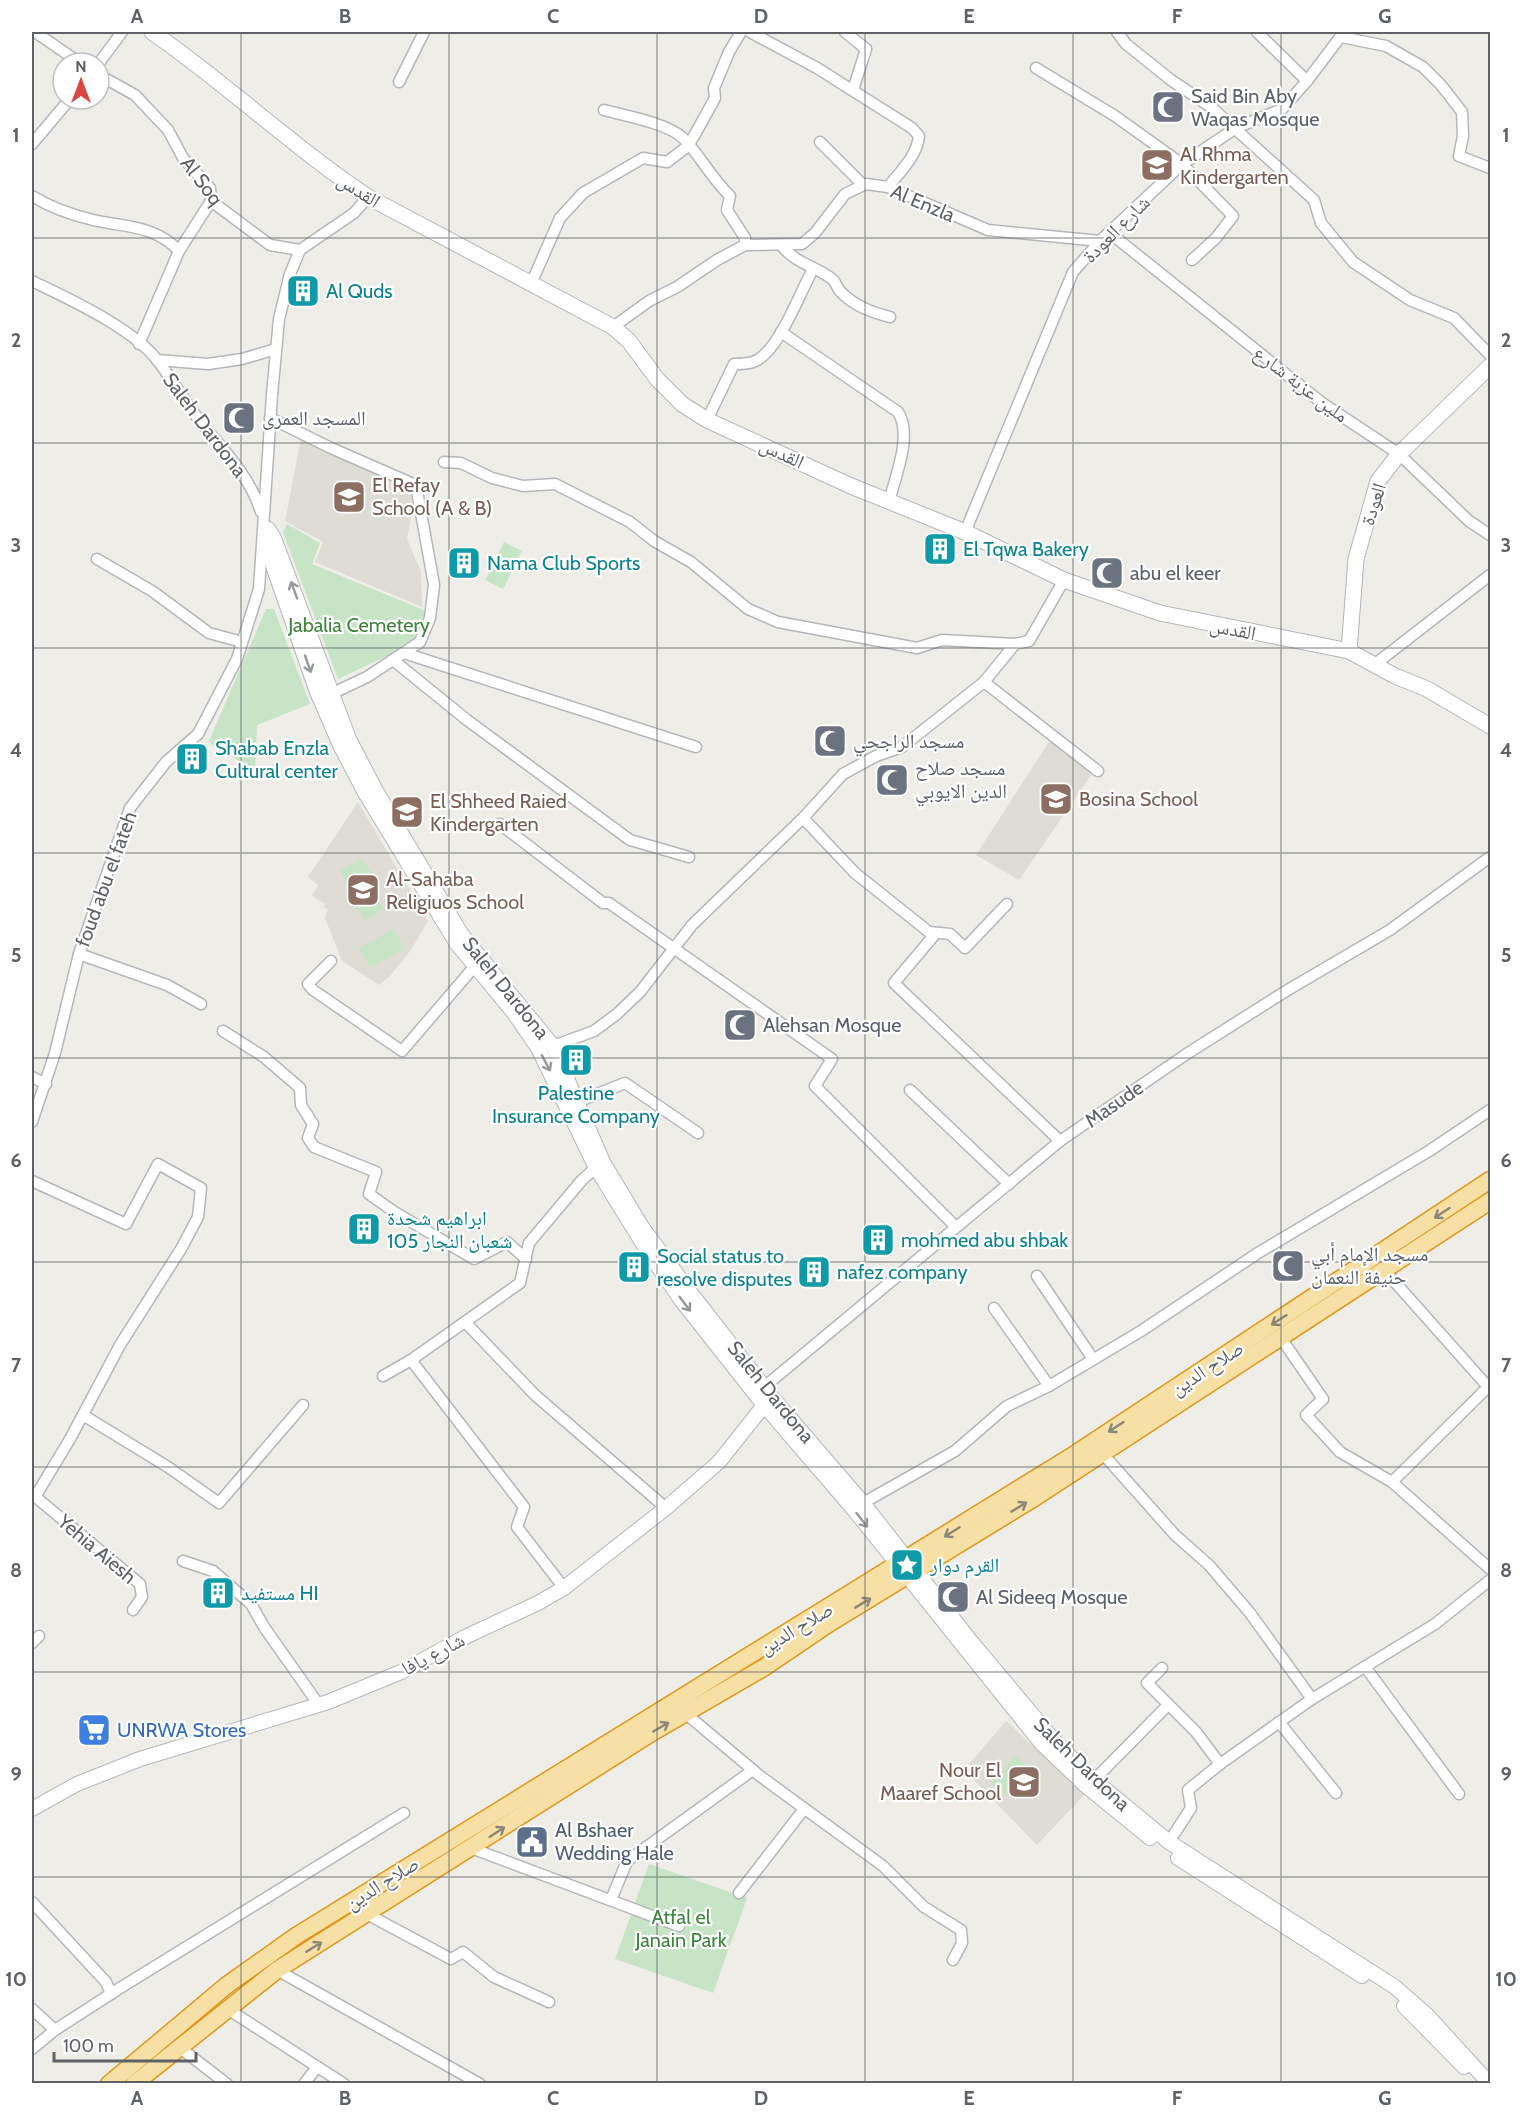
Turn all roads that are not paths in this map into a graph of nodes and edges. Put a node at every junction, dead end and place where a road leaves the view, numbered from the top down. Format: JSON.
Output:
{"nodes":[{"id":1,"x":35,"y":32,"type":"edge"},
{"id":2,"x":122,"y":32,"type":"edge"},
{"id":3,"x":152,"y":32,"type":"edge"},
{"id":4,"x":424,"y":32,"type":"edge"},
{"id":5,"x":741,"y":32,"type":"edge"},
{"id":6,"x":750,"y":32,"type":"edge"},
{"id":7,"x":845,"y":32,"type":"edge"},
{"id":8,"x":1117,"y":32,"type":"edge"},
{"id":9,"x":1257,"y":32,"type":"edge"},
{"id":10,"x":1342,"y":34,"type":"edge"},
{"id":11,"x":63,"y":51,"type":"edge"},
{"id":12,"x":108,"y":51,"type":"edge"},
{"id":13,"x":1036,"y":68,"type":"dead end"},
{"id":14,"x":1307,"y":81,"type":"junction"},
{"id":15,"x":111,"y":82,"type":"edge"},
{"id":16,"x":399,"y":82,"type":"dead end"},
{"id":17,"x":853,"y":90,"type":"junction"},
{"id":18,"x":604,"y":110,"type":"dead end"},
{"id":19,"x":58,"y":111,"type":"edge"},
{"id":20,"x":1236,"y":128,"type":"junction"},
{"id":21,"x":36,"y":132,"type":"edge"},
{"id":22,"x":820,"y":142,"type":"dead end"},
{"id":23,"x":32,"y":144,"type":"edge"},
{"id":24,"x":687,"y":146,"type":"junction"},
{"id":25,"x":1182,"y":164,"type":"junction"},
{"id":26,"x":1491,"y":168,"type":"edge"},
{"id":27,"x":863,"y":185,"type":"junction"},
{"id":28,"x":888,"y":187,"type":"junction"},
{"id":29,"x":32,"y":196,"type":"edge"},
{"id":30,"x":368,"y":197,"type":"junction"},
{"id":31,"x":212,"y":201,"type":"junction"},
{"id":32,"x":1110,"y":233,"type":"junction"},
{"id":33,"x":1100,"y":241,"type":"junction"},
{"id":34,"x":745,"y":245,"type":"junction"},
{"id":35,"x":782,"y":246,"type":"junction"},
{"id":36,"x":300,"y":250,"type":"junction"},
{"id":37,"x":178,"y":251,"type":"junction"},
{"id":38,"x":1192,"y":260,"type":"dead end"},
{"id":39,"x":813,"y":269,"type":"junction"},
{"id":40,"x":32,"y":281,"type":"edge"},
{"id":41,"x":531,"y":284,"type":"junction"},
{"id":42,"x":890,"y":317,"type":"dead end"},
{"id":43,"x":613,"y":327,"type":"junction"},
{"id":44,"x":781,"y":332,"type":"junction"},
{"id":45,"x":139,"y":344,"type":"junction"},
{"id":46,"x":276,"y":349,"type":"junction"},
{"id":47,"x":1491,"y":355,"type":"edge"},
{"id":48,"x":157,"y":360,"type":"junction"},
{"id":49,"x":1491,"y":366,"type":"edge"},
{"id":50,"x":270,"y":418,"type":"junction"},
{"id":51,"x":706,"y":420,"type":"junction"},
{"id":52,"x":1399,"y":454,"type":"junction"},
{"id":53,"x":444,"y":462,"type":"dead end"},
{"id":54,"x":889,"y":502,"type":"junction"},
{"id":55,"x":266,"y":524,"type":"junction"},
{"id":56,"x":965,"y":532,"type":"junction"},
{"id":57,"x":1491,"y":535,"type":"edge"},
{"id":58,"x":96,"y":559,"type":"dead end"},
{"id":59,"x":1491,"y":575,"type":"edge"},
{"id":60,"x":1064,"y":580,"type":"junction"},
{"id":61,"x":242,"y":642,"type":"junction"},
{"id":62,"x":1015,"y":644,"type":"junction"},
{"id":63,"x":1349,"y":651,"type":"junction"},
{"id":64,"x":404,"y":653,"type":"junction"},
{"id":65,"x":393,"y":660,"type":"junction"},
{"id":66,"x":1374,"y":665,"type":"junction"},
{"id":67,"x":984,"y":682,"type":"junction"},
{"id":68,"x":331,"y":694,"type":"junction"},
{"id":69,"x":1491,"y":726,"type":"edge"},
{"id":70,"x":696,"y":747,"type":"dead end"},
{"id":71,"x":1098,"y":771,"type":"dead end"},
{"id":72,"x":803,"y":818,"type":"junction"},
{"id":73,"x":500,"y":824,"type":"dead end"},
{"id":74,"x":689,"y":857,"type":"dead end"},
{"id":75,"x":1491,"y":857,"type":"edge"},
{"id":76,"x":1006,"y":904,"type":"dead end"},
{"id":77,"x":936,"y":933,"type":"junction"},
{"id":78,"x":673,"y":948,"type":"junction"},
{"id":79,"x":79,"y":954,"type":"junction"},
{"id":80,"x":331,"y":961,"type":"dead end"},
{"id":81,"x":477,"y":963,"type":"junction"},
{"id":82,"x":201,"y":1004,"type":"dead end"},
{"id":83,"x":223,"y":1031,"type":"dead end"},
{"id":84,"x":553,"y":1046,"type":"junction"},
{"id":85,"x":32,"y":1077,"type":"edge"},
{"id":86,"x":46,"y":1084,"type":"junction"},
{"id":87,"x":909,"y":1090,"type":"dead end"},
{"id":88,"x":577,"y":1102,"type":"junction"},
{"id":89,"x":1491,"y":1110,"type":"edge"},
{"id":90,"x":32,"y":1122,"type":"edge"},
{"id":91,"x":698,"y":1133,"type":"dead end"},
{"id":92,"x":1060,"y":1141,"type":"junction"},
{"id":93,"x":599,"y":1165,"type":"junction"},
{"id":94,"x":1491,"y":1180,"type":"edge"},
{"id":95,"x":32,"y":1181,"type":"edge"},
{"id":96,"x":1009,"y":1184,"type":"junction"},
{"id":97,"x":1491,"y":1201,"type":"edge"},
{"id":98,"x":956,"y":1227,"type":"junction"},
{"id":99,"x":526,"y":1259,"type":"junction"},
{"id":100,"x":1385,"y":1271,"type":"junction"},
{"id":101,"x":1037,"y":1276,"type":"dead end"},
{"id":102,"x":994,"y":1308,"type":"dead end"},
{"id":103,"x":466,"y":1323,"type":"junction"},
{"id":104,"x":1281,"y":1338,"type":"junction"},
{"id":105,"x":1093,"y":1359,"type":"junction"},
{"id":106,"x":411,"y":1360,"type":"junction"},
{"id":107,"x":383,"y":1376,"type":"dead end"},
{"id":108,"x":1049,"y":1386,"type":"junction"},
{"id":109,"x":1489,"y":1388,"type":"edge"},
{"id":110,"x":766,"y":1396,"type":"junction"},
{"id":111,"x":303,"y":1405,"type":"dead end"},
{"id":112,"x":83,"y":1415,"type":"junction"},
{"id":113,"x":1103,"y":1454,"type":"junction"},
{"id":114,"x":1392,"y":1482,"type":"junction"},
{"id":115,"x":33,"y":1496,"type":"edge"},
{"id":116,"x":863,"y":1503,"type":"junction"},
{"id":117,"x":666,"y":1508,"type":"junction"},
{"id":118,"x":183,"y":1561,"type":"dead end"},
{"id":119,"x":907,"y":1569,"type":"junction"},
{"id":120,"x":1491,"y":1569,"type":"edge"},
{"id":121,"x":1491,"y":1580,"type":"edge"},
{"id":122,"x":564,"y":1588,"type":"junction"},
{"id":123,"x":133,"y":1610,"type":"dead end"},
{"id":124,"x":1162,"y":1668,"type":"dead end"},
{"id":125,"x":1366,"y":1668,"type":"junction"},
{"id":126,"x":1312,"y":1700,"type":"junction"},
{"id":127,"x":319,"y":1705,"type":"junction"},
{"id":128,"x":1168,"y":1705,"type":"junction"},
{"id":129,"x":685,"y":1713,"type":"junction"},
{"id":130,"x":1279,"y":1722,"type":"junction"},
{"id":131,"x":1220,"y":1764,"type":"junction"},
{"id":132,"x":753,"y":1770,"type":"junction"},
{"id":133,"x":1094,"y":1780,"type":"junction"},
{"id":134,"x":1336,"y":1793,"type":"dead end"},
{"id":135,"x":1459,"y":1794,"type":"dead end"},
{"id":136,"x":32,"y":1809,"type":"edge"},
{"id":137,"x":804,"y":1809,"type":"junction"},
{"id":138,"x":405,"y":1813,"type":"dead end"},
{"id":139,"x":1169,"y":1842,"type":"junction"},
{"id":140,"x":471,"y":1848,"type":"junction"},
{"id":141,"x":739,"y":1893,"type":"dead end"},
{"id":142,"x":611,"y":1900,"type":"junction"},
{"id":143,"x":32,"y":1902,"type":"edge"},
{"id":144,"x":367,"y":1914,"type":"junction"},
{"id":145,"x":679,"y":1926,"type":"dead end"},
{"id":146,"x":953,"y":1960,"type":"dead end"},
{"id":147,"x":277,"y":1970,"type":"junction"},
{"id":148,"x":111,"y":1994,"type":"junction"},
{"id":149,"x":549,"y":2002,"type":"dead end"},
{"id":150,"x":226,"y":2008,"type":"junction"},
{"id":151,"x":32,"y":2009,"type":"edge"},
{"id":152,"x":55,"y":2030,"type":"junction"},
{"id":153,"x":179,"y":2047,"type":"junction"},
{"id":154,"x":32,"y":2049,"type":"edge"},
{"id":155,"x":317,"y":2067,"type":"junction"},
{"id":156,"x":152,"y":2077,"type":"edge"},
{"id":157,"x":109,"y":2084,"type":"edge"},
{"id":158,"x":134,"y":2084,"type":"edge"},
{"id":159,"x":226,"y":2084,"type":"edge"},
{"id":160,"x":304,"y":2084,"type":"edge"},
{"id":161,"x":344,"y":2084,"type":"edge"},
{"id":162,"x":480,"y":2084,"type":"edge"},
{"id":163,"x":1480,"y":2084,"type":"edge"},
{"id":164,"x":1490,"y":2084,"type":"edge"}],
"edges":[{"from":1,"to":11,"type":"street"},
{"from":2,"to":12,"type":"street"},
{"from":3,"to":30,"type":"main road","name":"القدس"},
{"from":4,"to":16,"type":"street"},
{"from":5,"to":24,"type":"street"},
{"from":6,"to":17,"type":"street"},
{"from":7,"to":17,"type":"street"},
{"from":8,"to":20,"type":"street"},
{"from":9,"to":14,"type":"street"},
{"from":10,"to":14,"type":"street","name":"شارع العودة"},
{"from":10,"to":26,"type":"street"},
{"from":13,"to":25,"type":"street"},
{"from":14,"to":20,"type":"street","name":"شارع العودة"},
{"from":15,"to":31,"type":"street","name":"Al Soq"},
{"from":17,"to":28,"type":"street"},
{"from":18,"to":24,"type":"street"},
{"from":19,"to":21,"type":"street"},
{"from":20,"to":25,"type":"street","name":"شارع العودة"},
{"from":20,"to":47,"type":"street"},
{"from":21,"to":23,"type":"street"},
{"from":22,"to":27,"type":"street"},
{"from":24,"to":34,"type":"street"},
{"from":24,"to":41,"type":"street"},
{"from":25,"to":32,"type":"street","name":"شارع العودة"},
{"from":25,"to":38,"type":"street"},
{"from":27,"to":28,"type":"street","name":"Al Enzla"},
{"from":27,"to":35,"type":"street","name":"Al Enzla"},
{"from":28,"to":33,"type":"street","name":"Al Enzla"},
{"from":29,"to":37,"type":"street"},
{"from":30,"to":36,"type":"street"},
{"from":30,"to":41,"type":"main road","name":"القدس"},
{"from":31,"to":36,"type":"street","name":"Al Soq"},
{"from":31,"to":37,"type":"street"},
{"from":32,"to":33,"type":"street","name":"شارع العودة"},
{"from":32,"to":52,"type":"street","name":"ملين عزبة شارع"},
{"from":33,"to":56,"type":"street","name":"شارع العودة"},
{"from":34,"to":35,"type":"street","name":"Al Enzla"},
{"from":34,"to":43,"type":"street"},
{"from":35,"to":39,"type":"street"},
{"from":36,"to":46,"type":"street","name":"foud abu el fateh"},
{"from":37,"to":45,"type":"street"},
{"from":39,"to":42,"type":"street"},
{"from":39,"to":44,"type":"street"},
{"from":40,"to":45,"type":"street","name":"Saleh Dardona"},
{"from":41,"to":43,"type":"main road","name":"القدس"},
{"from":43,"to":51,"type":"main road","name":"القدس"},
{"from":44,"to":51,"type":"street"},
{"from":44,"to":54,"type":"street"},
{"from":45,"to":48,"type":"street","name":"Saleh Dardona"},
{"from":46,"to":48,"type":"street"},
{"from":46,"to":50,"type":"street","name":"foud abu el fateh"},
{"from":48,"to":55,"type":"street","name":"Saleh Dardona"},
{"from":49,"to":52,"type":"main road","name":"العودة"},
{"from":50,"to":55,"type":"street","name":"foud abu el fateh"},
{"from":50,"to":64,"type":"street"},
{"from":51,"to":54,"type":"main road","name":"القدس"},
{"from":52,"to":57,"type":"street","name":"ملين عزبة شارع"},
{"from":52,"to":63,"type":"main road","name":"العودة"},
{"from":53,"to":62,"type":"street"},
{"from":54,"to":56,"type":"main road","name":"القدس"},
{"from":55,"to":61,"type":"street","name":"foud abu el fateh"},
{"from":68,"to":55,"type":"street","name":"Saleh Dardona","one_way":true},
{"from":55,"to":81,"type":"street","name":"Saleh Dardona","one_way":true},
{"from":56,"to":60,"type":"main road","name":"القدس"},
{"from":58,"to":61,"type":"street"},
{"from":59,"to":66,"type":"street"},
{"from":60,"to":62,"type":"street"},
{"from":60,"to":63,"type":"main road","name":"القدس"},
{"from":61,"to":79,"type":"street","name":"foud abu el fateh"},
{"from":62,"to":67,"type":"street"},
{"from":63,"to":66,"type":"main road","name":"القدس"},
{"from":64,"to":65,"type":"street"},
{"from":64,"to":70,"type":"street"},
{"from":65,"to":68,"type":"street"},
{"from":65,"to":74,"type":"street"},
{"from":66,"to":69,"type":"main road","name":"القدس"},
{"from":67,"to":71,"type":"street"},
{"from":67,"to":72,"type":"street"},
{"from":68,"to":81,"type":"street","name":"Saleh Dardona"},
{"from":72,"to":77,"type":"street"},
{"from":72,"to":78,"type":"street"},
{"from":73,"to":78,"type":"street"},
{"from":75,"to":92,"type":"street","name":"Masude"},
{"from":76,"to":77,"type":"street"},
{"from":77,"to":92,"type":"street"},
{"from":78,"to":84,"type":"street"},
{"from":78,"to":98,"type":"street"},
{"from":79,"to":82,"type":"street"},
{"from":79,"to":86,"type":"street","name":"foud abu el fateh"},
{"from":80,"to":81,"type":"street"},
{"from":81,"to":84,"type":"street","name":"Saleh Dardona"},
{"from":81,"to":93,"type":"street","name":"Saleh Dardona","one_way":true},
{"from":83,"to":99,"type":"street"},
{"from":84,"to":88,"type":"street","name":"Saleh Dardona"},
{"from":85,"to":86,"type":"street"},
{"from":86,"to":90,"type":"street","name":"foud abu el fateh"},
{"from":87,"to":96,"type":"street"},
{"from":88,"to":91,"type":"street"},
{"from":88,"to":93,"type":"street","name":"Saleh Dardona"},
{"from":89,"to":105,"type":"street"},
{"from":92,"to":96,"type":"street","name":"Masude"},
{"from":93,"to":99,"type":"street"},
{"from":93,"to":110,"type":"street","name":"Saleh Dardona"},
{"from":94,"to":119,"type":"highway","name":"صلاح الدين","one_way":true},
{"from":95,"to":112,"type":"street"},
{"from":96,"to":98,"type":"street","name":"Masude"},
{"from":97,"to":100,"type":"highway","name":"صلاح الدين"},
{"from":98,"to":110,"type":"street","name":"Masude"},
{"from":99,"to":103,"type":"street"},
{"from":100,"to":104,"type":"highway","name":"صلاح الدين"},
{"from":100,"to":109,"type":"street"},
{"from":101,"to":105,"type":"street"},
{"from":102,"to":108,"type":"street"},
{"from":103,"to":106,"type":"street"},
{"from":103,"to":117,"type":"street"},
{"from":104,"to":113,"type":"highway","name":"صلاح الدين"},
{"from":104,"to":114,"type":"street"},
{"from":105,"to":108,"type":"street"},
{"from":106,"to":107,"type":"street"},
{"from":106,"to":122,"type":"street"},
{"from":108,"to":116,"type":"street"},
{"from":109,"to":114,"type":"street"},
{"from":110,"to":116,"type":"street","name":"Saleh Dardona"},
{"from":110,"to":117,"type":"street","name":"شارع يافا"},
{"from":110,"to":119,"type":"street","name":"Saleh Dardona","one_way":true},
{"from":111,"to":112,"type":"street"},
{"from":112,"to":115,"type":"street"},
{"from":119,"to":113,"type":"highway","name":"صلاح الدين","one_way":true},
{"from":113,"to":126,"type":"street"},
{"from":114,"to":120,"type":"street"},
{"from":115,"to":123,"type":"street","name":"Yehia Aiesh"},
{"from":116,"to":119,"type":"street","name":"Saleh Dardona"},
{"from":117,"to":122,"type":"street","name":"شارع يافا"},
{"from":118,"to":127,"type":"street"},
{"from":129,"to":119,"type":"highway","name":"صلاح الدين","one_way":true},
{"from":119,"to":133,"type":"street","name":"Saleh Dardona"},
{"from":119,"to":157,"type":"highway","name":"صلاح الدين"},
{"from":119,"to":163,"type":"street","name":"Saleh Dardona"},
{"from":121,"to":125,"type":"street"},
{"from":122,"to":127,"type":"street","name":"شارع يافا"},
{"from":124,"to":128,"type":"street"},
{"from":125,"to":126,"type":"street"},
{"from":125,"to":135,"type":"street"},
{"from":126,"to":130,"type":"street"},
{"from":127,"to":136,"type":"street","name":"شارع يافا"},
{"from":128,"to":131,"type":"street"},
{"from":128,"to":133,"type":"street"},
{"from":129,"to":132,"type":"street"},
{"from":140,"to":129,"type":"highway","name":"صلاح الدين","one_way":true},
{"from":130,"to":131,"type":"street"},
{"from":130,"to":134,"type":"street"},
{"from":131,"to":139,"type":"street"},
{"from":132,"to":137,"type":"street"},
{"from":132,"to":142,"type":"street"},
{"from":133,"to":139,"type":"street","name":"Saleh Dardona"},
{"from":137,"to":141,"type":"street"},
{"from":137,"to":146,"type":"street"},
{"from":138,"to":148,"type":"street"},
{"from":139,"to":164,"type":"street","name":"Saleh Dardona"},
{"from":140,"to":142,"type":"street"},
{"from":140,"to":144,"type":"highway","name":"صلاح الدين"},
{"from":142,"to":145,"type":"street"},
{"from":143,"to":148,"type":"street"},
{"from":147,"to":144,"type":"highway","name":"صلاح الدين","one_way":true},
{"from":144,"to":149,"type":"street"},
{"from":147,"to":150,"type":"highway","name":"صلاح الدين"},
{"from":147,"to":162,"type":"street"},
{"from":148,"to":152,"type":"street"},
{"from":150,"to":153,"type":"highway","name":"صلاح الدين"},
{"from":150,"to":155,"type":"street"},
{"from":151,"to":152,"type":"street"},
{"from":152,"to":154,"type":"street"},
{"from":153,"to":156,"type":"highway","name":"صلاح الدين"},
{"from":153,"to":159,"type":"street"},
{"from":155,"to":160,"type":"street"},
{"from":155,"to":161,"type":"street"},
{"from":156,"to":158,"type":"highway","name":"صلاح الدين"}]}
